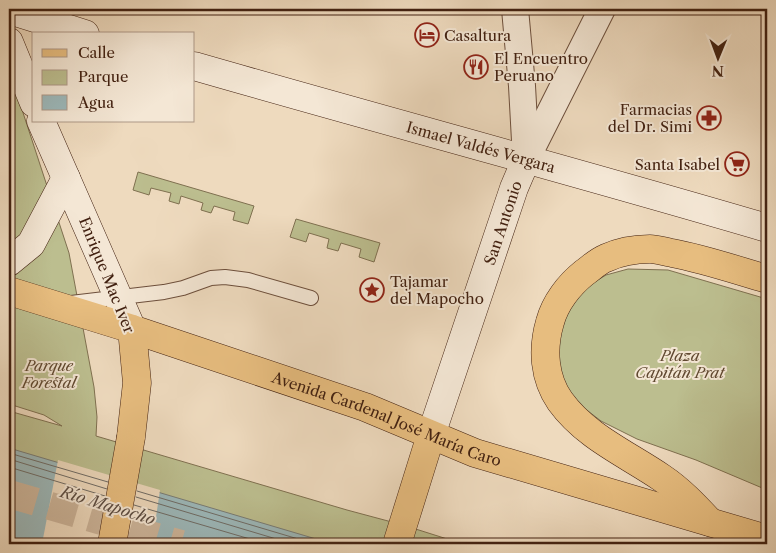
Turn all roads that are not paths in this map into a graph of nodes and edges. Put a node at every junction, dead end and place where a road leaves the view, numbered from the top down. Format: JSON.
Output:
{"nodes":[{"id":1,"x":515,"y":9,"type":"edge"},
{"id":2,"x":602,"y":9,"type":"edge"},
{"id":3,"x":9,"y":10,"type":"edge"},
{"id":4,"x":79,"y":32,"type":"edge"},
{"id":5,"x":9,"y":42,"type":"edge"},
{"id":6,"x":195,"y":66,"type":"edge"},
{"id":7,"x":32,"y":98,"type":"edge"},
{"id":8,"x":44,"y":124,"type":"edge"},
{"id":9,"x":526,"y":160,"type":"junction"},
{"id":10,"x":66,"y":178,"type":"junction"},
{"id":11,"x":767,"y":228,"type":"edge"},
{"id":12,"x":9,"y":262,"type":"edge"},
{"id":13,"x":767,"y":279,"type":"edge"},
{"id":14,"x":9,"y":292,"type":"edge"},
{"id":15,"x":117,"y":296,"type":"junction"},
{"id":16,"x":311,"y":298,"type":"dead end"},
{"id":17,"x":55,"y":306,"type":"junction"},
{"id":18,"x":132,"y":329,"type":"junction"},
{"id":19,"x":431,"y":435,"type":"junction"},
{"id":20,"x":710,"y":522,"type":"junction"},
{"id":21,"x":400,"y":535,"type":"edge"},
{"id":22,"x":767,"y":539,"type":"edge"},
{"id":23,"x":112,"y":544,"type":"edge"}],
"edges":[{"from":1,"to":9,"type":"street","name":"San Antonio"},
{"from":2,"to":9,"type":"street"},
{"from":3,"to":4,"type":"main road"},
{"from":5,"to":7,"type":"main road"},
{"from":6,"to":9,"type":"main road","name":"Ismael Valdés Vergara"},
{"from":8,"to":10,"type":"main road","name":"Enrique Mac Iver"},
{"from":9,"to":11,"type":"main road","name":"Ismael Valdés Vergara"},
{"from":9,"to":19,"type":"main road","name":"San Antonio"},
{"from":10,"to":12,"type":"main road"},
{"from":10,"to":15,"type":"main road","name":"Enrique Mac Iver"},
{"from":13,"to":20,"type":"main road"},
{"from":14,"to":17,"type":"main road","name":"Avenida Cardenal José María Caro"},
{"from":15,"to":16,"type":"lane"},
{"from":15,"to":17,"type":"lane"},
{"from":15,"to":18,"type":"main road","name":"Enrique Mac Iver"},
{"from":17,"to":18,"type":"main road","name":"Avenida Cardenal José María Caro"},
{"from":18,"to":19,"type":"main road","name":"Avenida Cardenal José María Caro"},
{"from":18,"to":23,"type":"main road","name":"Enrique Mac Iver","bridge":true},
{"from":19,"to":20,"type":"main road","name":"Avenida Cardenal José María Caro"},
{"from":19,"to":21,"type":"main road","name":"San Antonio"},
{"from":20,"to":22,"type":"main road","name":"Avenida Cardenal José María Caro"}]}
